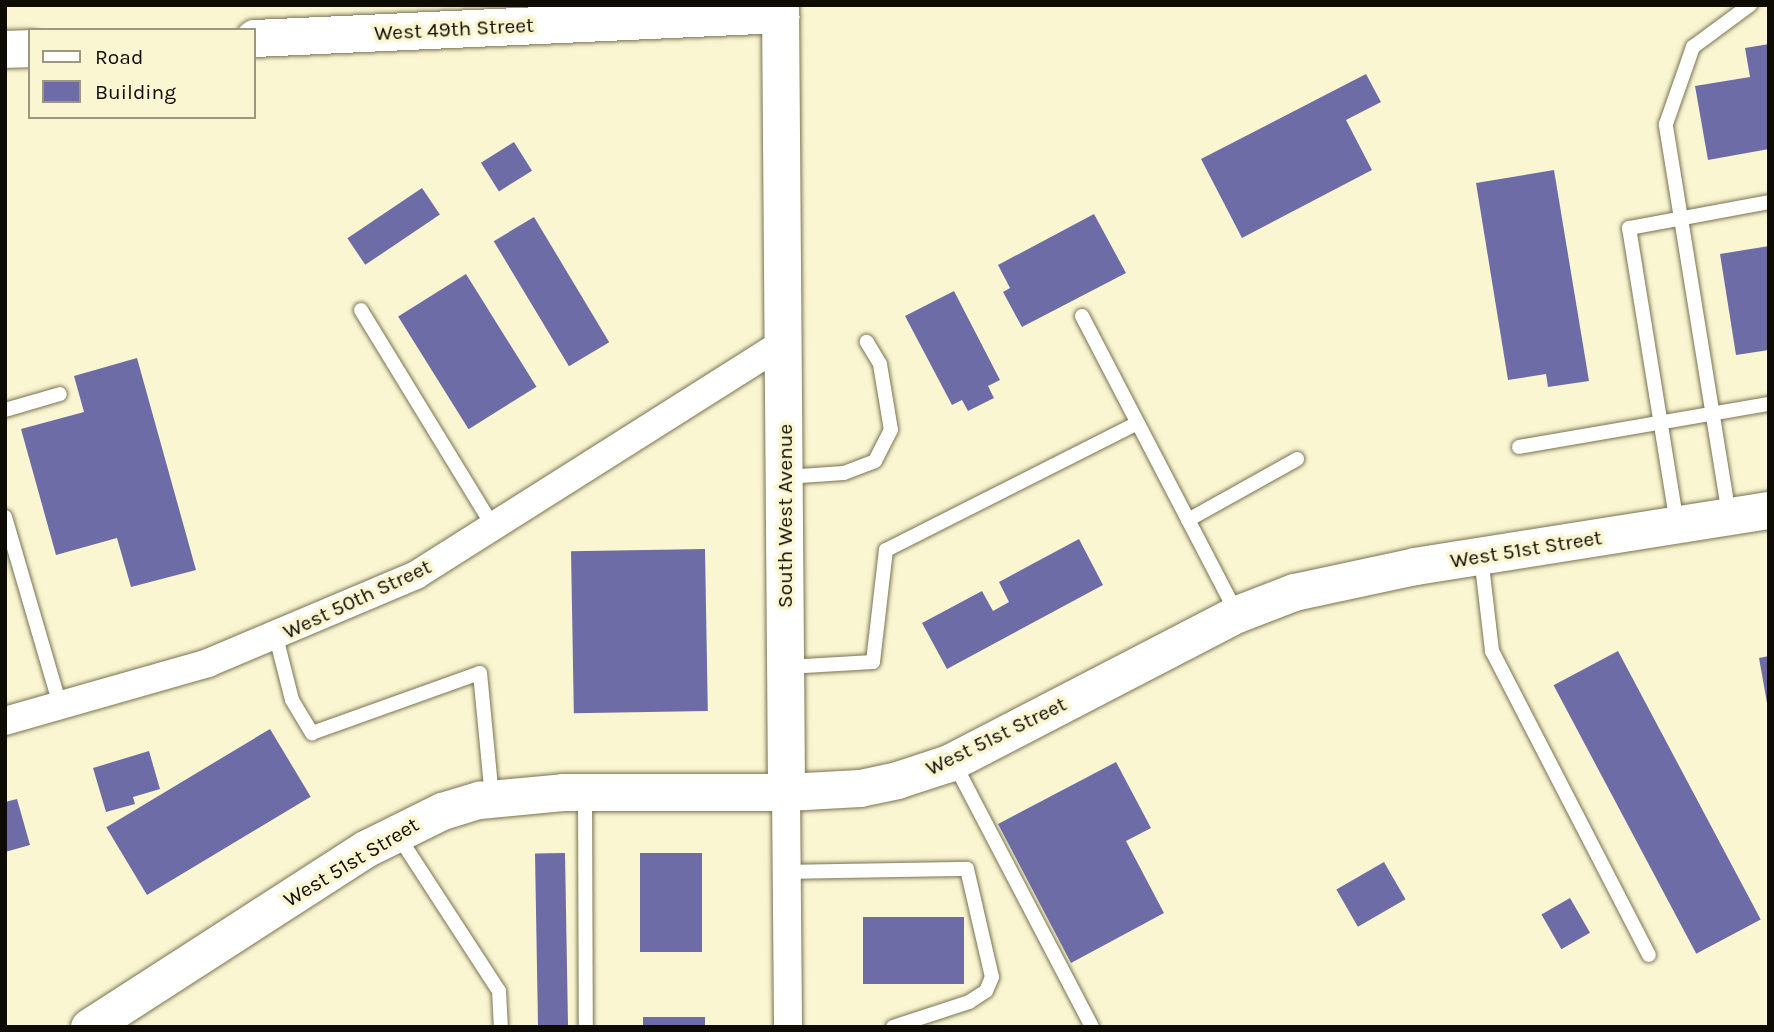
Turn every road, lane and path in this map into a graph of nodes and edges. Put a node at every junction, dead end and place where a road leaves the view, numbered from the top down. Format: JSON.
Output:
{"nodes":[{"id":1,"x":1750,"y":5,"type":"edge"},
{"id":2,"x":780,"y":10,"type":"edge"},
{"id":3,"x":256,"y":38,"type":"edge"},
{"id":4,"x":28,"y":48,"type":"edge"},
{"id":5,"x":5,"y":49,"type":"edge"},
{"id":6,"x":1769,"y":202,"type":"edge"},
{"id":7,"x":1680,"y":218,"type":"junction"},
{"id":8,"x":361,"y":310,"type":"dead end"},
{"id":9,"x":1082,"y":316,"type":"dead end"},
{"id":10,"x":784,"y":342,"type":"junction"},
{"id":11,"x":867,"y":342,"type":"dead end"},
{"id":12,"x":60,"y":394,"type":"dead end"},
{"id":13,"x":1769,"y":404,"type":"edge"},
{"id":14,"x":5,"y":410,"type":"edge"},
{"id":15,"x":1712,"y":413,"type":"junction"},
{"id":16,"x":1137,"y":423,"type":"junction"},
{"id":17,"x":1661,"y":424,"type":"junction"},
{"id":18,"x":1519,"y":447,"type":"dead end"},
{"id":19,"x":1297,"y":459,"type":"dead end"},
{"id":20,"x":785,"y":477,"type":"junction"},
{"id":21,"x":1769,"y":510,"type":"edge"},
{"id":22,"x":1729,"y":516,"type":"junction"},
{"id":23,"x":5,"y":517,"type":"edge"},
{"id":24,"x":1188,"y":520,"type":"junction"},
{"id":25,"x":1677,"y":525,"type":"junction"},
{"id":26,"x":493,"y":526,"type":"junction"},
{"id":27,"x":1480,"y":556,"type":"junction"},
{"id":28,"x":1237,"y":614,"type":"junction"},
{"id":29,"x":276,"y":637,"type":"junction"},
{"id":30,"x":786,"y":667,"type":"junction"},
{"id":31,"x":60,"y":705,"type":"junction"},
{"id":32,"x":5,"y":721,"type":"edge"},
{"id":33,"x":953,"y":761,"type":"junction"},
{"id":34,"x":585,"y":792,"type":"junction"},
{"id":35,"x":786,"y":792,"type":"junction"},
{"id":36,"x":492,"y":799,"type":"junction"},
{"id":37,"x":396,"y":832,"type":"junction"},
{"id":38,"x":787,"y":872,"type":"junction"},
{"id":39,"x":1649,"y":955,"type":"dead end"},
{"id":40,"x":89,"y":1027,"type":"edge"},
{"id":41,"x":501,"y":1027,"type":"edge"},
{"id":42,"x":586,"y":1027,"type":"edge"},
{"id":43,"x":788,"y":1027,"type":"edge"},
{"id":44,"x":893,"y":1027,"type":"edge"},
{"id":45,"x":1092,"y":1027,"type":"edge"}],
"edges":[{"from":1,"to":7,"type":"lane"},
{"from":2,"to":3,"type":"street","name":"West 49th Street"},
{"from":2,"to":10,"type":"street","name":"South West Avenue"},
{"from":4,"to":5,"type":"street"},
{"from":6,"to":7,"type":"lane"},
{"from":7,"to":15,"type":"lane"},
{"from":7,"to":17,"type":"lane"},
{"from":8,"to":26,"type":"lane"},
{"from":9,"to":16,"type":"lane"},
{"from":10,"to":20,"type":"street","name":"South West Avenue"},
{"from":10,"to":26,"type":"street","name":"West 50th Street"},
{"from":11,"to":20,"type":"lane"},
{"from":12,"to":14,"type":"lane"},
{"from":13,"to":15,"type":"lane"},
{"from":15,"to":17,"type":"lane"},
{"from":15,"to":22,"type":"lane"},
{"from":16,"to":24,"type":"lane"},
{"from":16,"to":30,"type":"lane"},
{"from":17,"to":18,"type":"lane"},
{"from":17,"to":25,"type":"lane"},
{"from":19,"to":24,"type":"lane"},
{"from":20,"to":30,"type":"street","name":"South West Avenue"},
{"from":21,"to":22,"type":"street","name":"West 51st Street"},
{"from":22,"to":25,"type":"street","name":"West 51st Street"},
{"from":23,"to":31,"type":"lane"},
{"from":24,"to":28,"type":"lane"},
{"from":25,"to":27,"type":"street","name":"West 51st Street"},
{"from":26,"to":29,"type":"street","name":"West 50th Street"},
{"from":27,"to":28,"type":"street","name":"West 51st Street"},
{"from":27,"to":39,"type":"lane"},
{"from":28,"to":33,"type":"street","name":"West 51st Street"},
{"from":29,"to":31,"type":"street","name":"West 50th Street"},
{"from":29,"to":36,"type":"lane"},
{"from":30,"to":35,"type":"street","name":"South West Avenue"},
{"from":31,"to":32,"type":"street","name":"West 50th Street"},
{"from":33,"to":35,"type":"street","name":"West 51st Street"},
{"from":33,"to":45,"type":"lane"},
{"from":34,"to":35,"type":"street","name":"West 51st Street"},
{"from":34,"to":36,"type":"street","name":"West 51st Street"},
{"from":34,"to":42,"type":"lane"},
{"from":35,"to":38,"type":"street","name":"South West Avenue"},
{"from":36,"to":37,"type":"street","name":"West 51st Street"},
{"from":37,"to":40,"type":"street","name":"West 51st Street"},
{"from":37,"to":41,"type":"lane"},
{"from":38,"to":43,"type":"street","name":"South West Avenue"},
{"from":38,"to":44,"type":"lane"}]}
